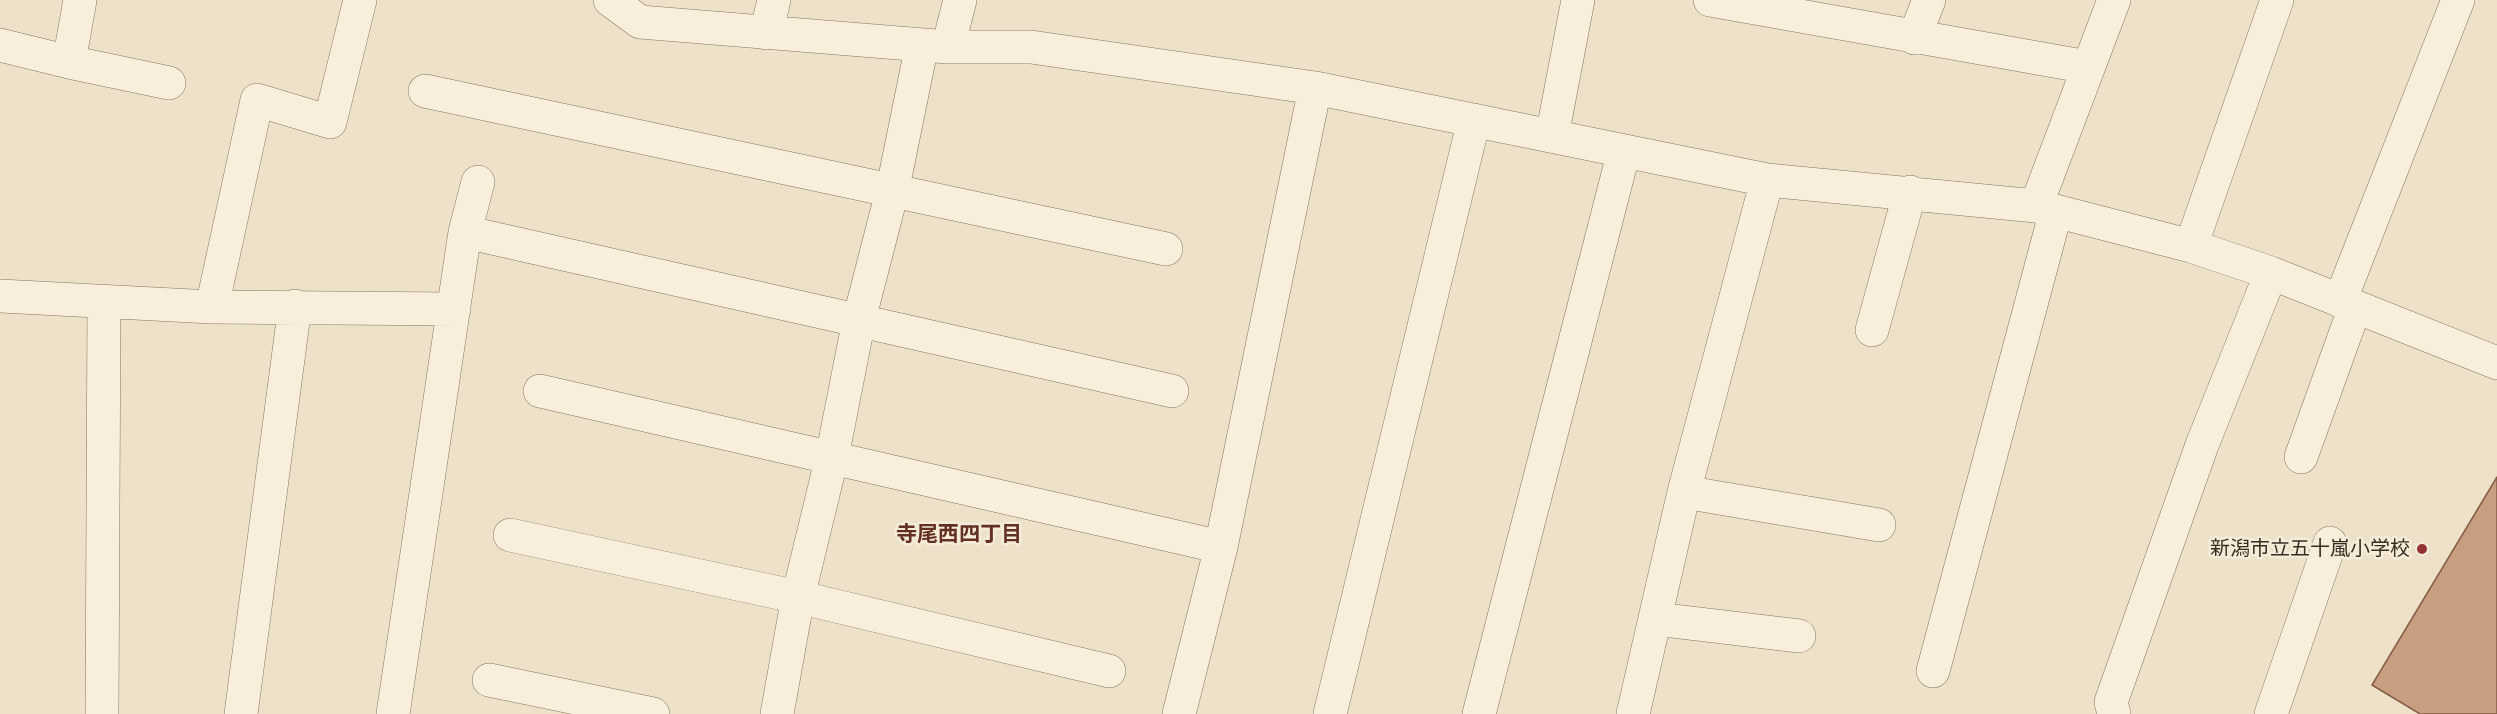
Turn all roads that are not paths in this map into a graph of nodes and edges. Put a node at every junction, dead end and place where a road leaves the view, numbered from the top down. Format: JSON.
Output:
{"nodes":[{"id":1,"x":80,"y":0,"type":"edge"},
{"id":2,"x":360,"y":0,"type":"edge"},
{"id":3,"x":610,"y":0,"type":"edge"},
{"id":4,"x":774,"y":0,"type":"edge"},
{"id":5,"x":960,"y":0,"type":"edge"},
{"id":6,"x":1578,"y":0,"type":"edge"},
{"id":7,"x":1710,"y":0,"type":"edge"},
{"id":8,"x":1929,"y":0,"type":"edge"},
{"id":9,"x":2114,"y":0,"type":"edge"},
{"id":10,"x":2277,"y":0,"type":"edge"},
{"id":11,"x":2458,"y":0,"type":"edge"},
{"id":12,"x":766,"y":33,"type":"junction"},
{"id":13,"x":1914,"y":38,"type":"junction"},
{"id":14,"x":0,"y":45,"type":"edge"},
{"id":15,"x":935,"y":46,"type":"junction"},
{"id":16,"x":69,"y":62,"type":"junction"},
{"id":17,"x":2088,"y":67,"type":"junction"},
{"id":18,"x":170,"y":83,"type":"dead end"},
{"id":19,"x":1315,"y":88,"type":"junction"},
{"id":20,"x":425,"y":91,"type":"dead end"},
{"id":21,"x":1474,"y":120,"type":"junction"},
{"id":22,"x":1552,"y":136,"type":"junction"},
{"id":23,"x":1624,"y":151,"type":"junction"},
{"id":24,"x":1767,"y":180,"type":"junction"},
{"id":25,"x":478,"y":182,"type":"dead end"},
{"id":26,"x":892,"y":192,"type":"junction"},
{"id":27,"x":1910,"y":192,"type":"junction"},
{"id":28,"x":2046,"y":208,"type":"junction"},
{"id":29,"x":465,"y":231,"type":"junction"},
{"id":30,"x":2191,"y":246,"type":"junction"},
{"id":31,"x":1166,"y":249,"type":"dead end"},
{"id":32,"x":2271,"y":273,"type":"junction"},
{"id":33,"x":0,"y":296,"type":"edge"},
{"id":34,"x":104,"y":302,"type":"junction"},
{"id":35,"x":2347,"y":304,"type":"junction"},
{"id":36,"x":295,"y":306,"type":"junction"},
{"id":37,"x":212,"y":307,"type":"junction"},
{"id":38,"x":454,"y":309,"type":"junction"},
{"id":39,"x":859,"y":320,"type":"junction"},
{"id":40,"x":1872,"y":330,"type":"dead end"},
{"id":41,"x":2494,"y":353,"type":"edge"},
{"id":42,"x":540,"y":391,"type":"dead end"},
{"id":43,"x":1172,"y":391,"type":"dead end"},
{"id":44,"x":2301,"y":457,"type":"dead end"},
{"id":45,"x":832,"y":458,"type":"junction"},
{"id":46,"x":1684,"y":492,"type":"junction"},
{"id":47,"x":1879,"y":525,"type":"dead end"},
{"id":48,"x":510,"y":535,"type":"dead end"},
{"id":49,"x":2330,"y":543,"type":"dead end"},
{"id":50,"x":1221,"y":547,"type":"junction"},
{"id":51,"x":798,"y":597,"type":"junction"},
{"id":52,"x":1656,"y":619,"type":"junction"},
{"id":53,"x":1799,"y":636,"type":"dead end"},
{"id":54,"x":1109,"y":670,"type":"dead end"},
{"id":55,"x":1933,"y":671,"type":"dead end"},
{"id":56,"x":489,"y":680,"type":"dead end"},
{"id":57,"x":102,"y":714,"type":"edge"},
{"id":58,"x":241,"y":714,"type":"edge"},
{"id":59,"x":393,"y":714,"type":"edge"},
{"id":60,"x":652,"y":714,"type":"edge"},
{"id":61,"x":777,"y":714,"type":"edge"},
{"id":62,"x":1179,"y":714,"type":"edge"},
{"id":63,"x":1330,"y":714,"type":"edge"},
{"id":64,"x":1479,"y":714,"type":"edge"},
{"id":65,"x":1633,"y":714,"type":"edge"},
{"id":66,"x":2114,"y":714,"type":"edge"},
{"id":67,"x":2271,"y":714,"type":"edge"}],
"edges":[{"from":1,"to":16,"type":"street"},
{"from":2,"to":37,"type":"street"},
{"from":3,"to":12,"type":"street"},
{"from":4,"to":12,"type":"street"},
{"from":5,"to":15,"type":"street"},
{"from":6,"to":22,"type":"street"},
{"from":7,"to":13,"type":"street"},
{"from":8,"to":13,"type":"street"},
{"from":9,"to":17,"type":"street"},
{"from":10,"to":30,"type":"street"},
{"from":11,"to":35,"type":"street"},
{"from":12,"to":15,"type":"street"},
{"from":13,"to":17,"type":"street"},
{"from":14,"to":16,"type":"street"},
{"from":15,"to":19,"type":"street"},
{"from":15,"to":26,"type":"street"},
{"from":16,"to":18,"type":"street"},
{"from":17,"to":28,"type":"street"},
{"from":19,"to":21,"type":"street"},
{"from":19,"to":50,"type":"street"},
{"from":20,"to":26,"type":"street"},
{"from":21,"to":22,"type":"street"},
{"from":21,"to":63,"type":"street"},
{"from":22,"to":23,"type":"street"},
{"from":23,"to":24,"type":"street"},
{"from":23,"to":64,"type":"street"},
{"from":24,"to":27,"type":"street"},
{"from":24,"to":46,"type":"street"},
{"from":25,"to":29,"type":"street"},
{"from":26,"to":31,"type":"street"},
{"from":26,"to":39,"type":"street"},
{"from":27,"to":28,"type":"street"},
{"from":27,"to":40,"type":"street"},
{"from":28,"to":30,"type":"street"},
{"from":28,"to":55,"type":"street"},
{"from":29,"to":38,"type":"street"},
{"from":29,"to":39,"type":"street"},
{"from":30,"to":32,"type":"street"},
{"from":32,"to":35,"type":"street"},
{"from":32,"to":66,"type":"street"},
{"from":33,"to":34,"type":"street"},
{"from":34,"to":37,"type":"street"},
{"from":34,"to":57,"type":"street"},
{"from":35,"to":41,"type":"street"},
{"from":35,"to":44,"type":"street"},
{"from":36,"to":37,"type":"street"},
{"from":36,"to":38,"type":"street"},
{"from":36,"to":58,"type":"street"},
{"from":38,"to":59,"type":"street"},
{"from":39,"to":43,"type":"street"},
{"from":39,"to":45,"type":"street"},
{"from":42,"to":45,"type":"street"},
{"from":45,"to":50,"type":"street"},
{"from":45,"to":51,"type":"street"},
{"from":46,"to":47,"type":"street"},
{"from":46,"to":52,"type":"street"},
{"from":48,"to":51,"type":"street"},
{"from":49,"to":67,"type":"street"},
{"from":50,"to":62,"type":"street"},
{"from":51,"to":54,"type":"street"},
{"from":51,"to":61,"type":"street"},
{"from":52,"to":53,"type":"street"},
{"from":52,"to":65,"type":"street"},
{"from":56,"to":60,"type":"street"}]}
